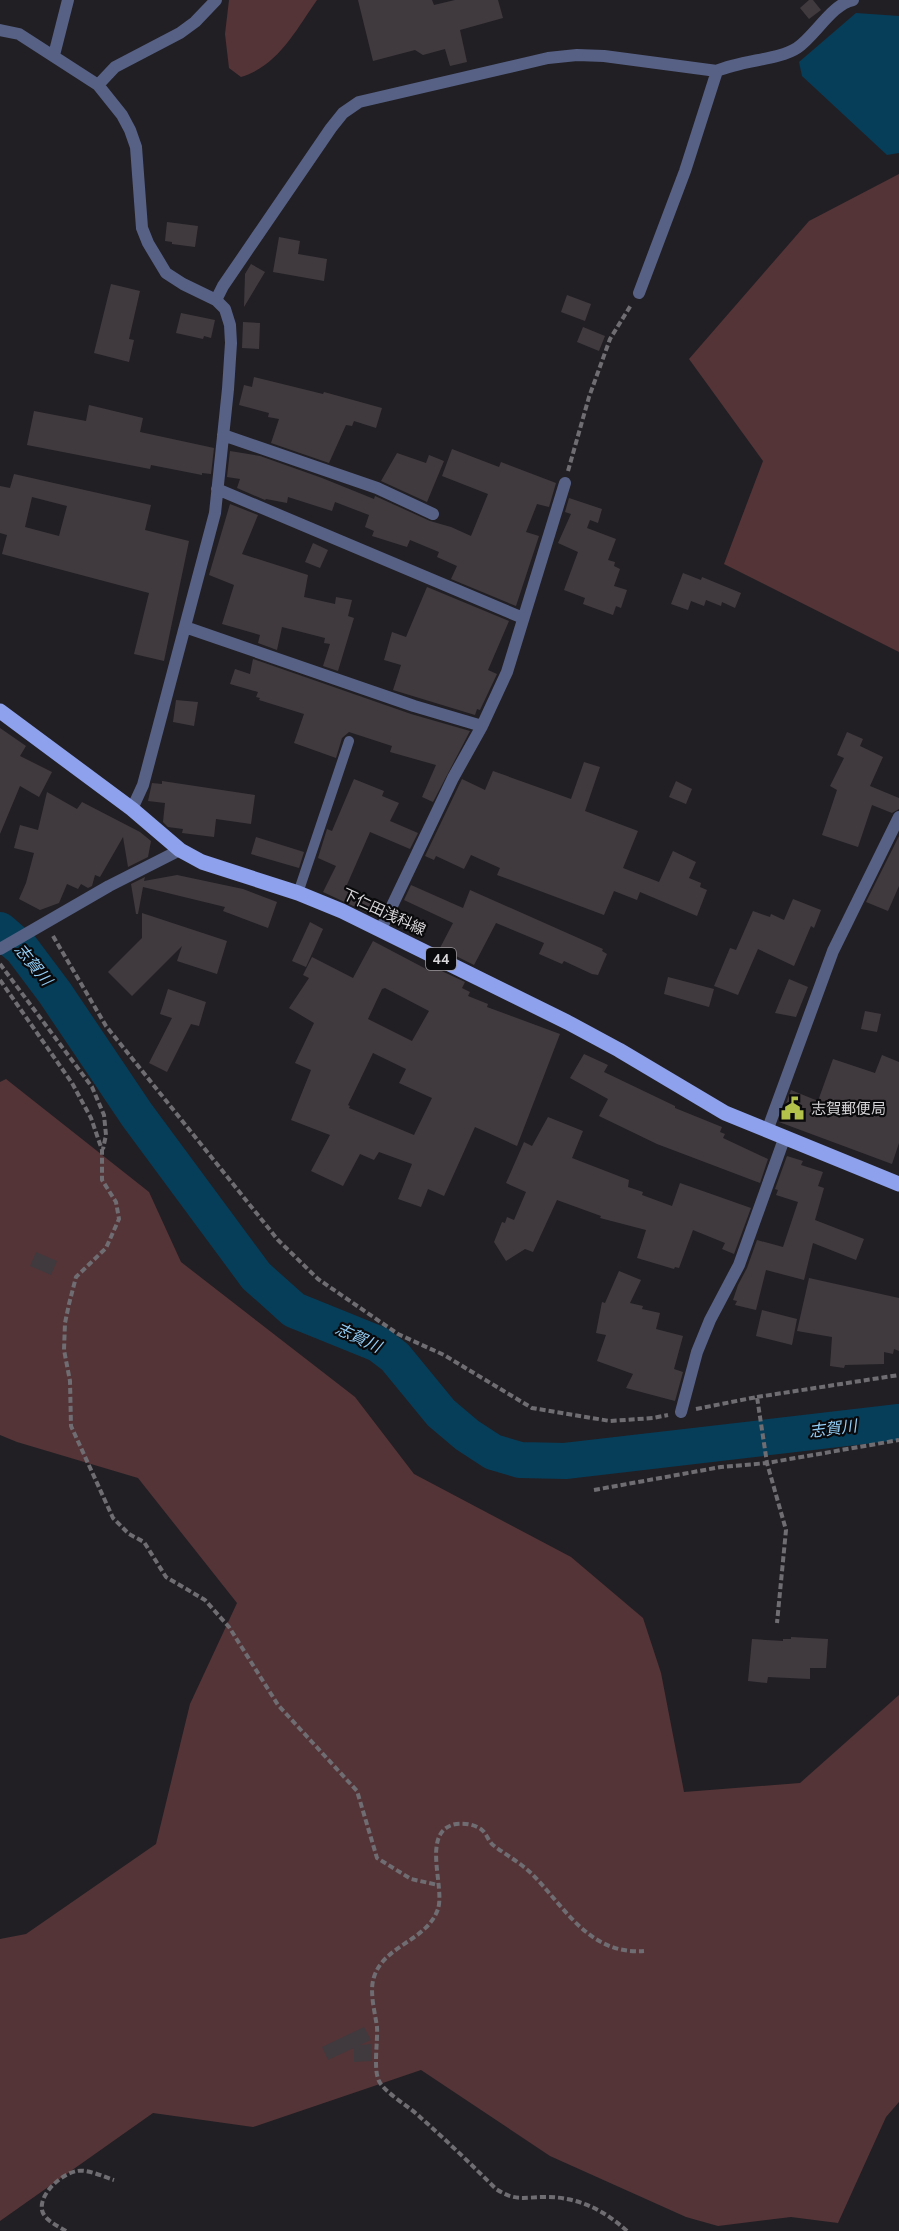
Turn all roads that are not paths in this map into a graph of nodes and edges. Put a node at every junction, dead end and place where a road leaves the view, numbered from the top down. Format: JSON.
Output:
{"nodes":[{"id":1,"x":68,"y":0,"type":"edge"},
{"id":2,"x":216,"y":0,"type":"edge"},
{"id":3,"x":853,"y":0,"type":"edge"},
{"id":4,"x":0,"y":30,"type":"edge"},
{"id":5,"x":54,"y":55,"type":"junction"},
{"id":6,"x":717,"y":71,"type":"junction"},
{"id":7,"x":98,"y":85,"type":"junction"},
{"id":8,"x":639,"y":293,"type":"road end"},
{"id":9,"x":216,"y":300,"type":"junction"},
{"id":10,"x":224,"y":435,"type":"junction"},
{"id":11,"x":565,"y":483,"type":"road end"},
{"id":12,"x":217,"y":489,"type":"junction"},
{"id":13,"x":434,"y":514,"type":"dead end"},
{"id":14,"x":523,"y":618,"type":"junction"},
{"id":15,"x":185,"y":627,"type":"junction"},
{"id":16,"x":0,"y":711,"type":"edge"},
{"id":17,"x":482,"y":726,"type":"junction"},
{"id":18,"x":349,"y":741,"type":"dead end"},
{"id":19,"x":132,"y":809,"type":"junction"},
{"id":20,"x":899,"y":817,"type":"edge"},
{"id":21,"x":180,"y":850,"type":"junction"},
{"id":22,"x":298,"y":893,"type":"junction"},
{"id":23,"x":381,"y":929,"type":"junction"},
{"id":24,"x":0,"y":949,"type":"edge"},
{"id":25,"x":767,"y":1131,"type":"junction"},
{"id":26,"x":784,"y":1138,"type":"junction"},
{"id":27,"x":899,"y":1184,"type":"edge"},
{"id":28,"x":681,"y":1412,"type":"road end"}],
"edges":[{"from":1,"to":5,"type":"street"},
{"from":2,"to":7,"type":"street"},
{"from":3,"to":6,"type":"street"},
{"from":4,"to":5,"type":"street"},
{"from":5,"to":7,"type":"street"},
{"from":6,"to":8,"type":"street"},
{"from":6,"to":9,"type":"street"},
{"from":7,"to":9,"type":"street"},
{"from":9,"to":10,"type":"street"},
{"from":10,"to":12,"type":"street"},
{"from":10,"to":13,"type":"street"},
{"from":11,"to":14,"type":"street"},
{"from":12,"to":14,"type":"street"},
{"from":12,"to":15,"type":"street"},
{"from":14,"to":17,"type":"street"},
{"from":15,"to":17,"type":"street"},
{"from":15,"to":19,"type":"street"},
{"from":16,"to":19,"type":"main road","name":"下仁田浅科線","number":"44"},
{"from":17,"to":23,"type":"street"},
{"from":18,"to":22,"type":"lane"},
{"from":19,"to":21,"type":"main road","name":"下仁田浅科線","number":"44"},
{"from":20,"to":25,"type":"street"},
{"from":21,"to":22,"type":"main road","name":"下仁田浅科線","number":"44"},
{"from":21,"to":24,"type":"street"},
{"from":22,"to":23,"type":"main road","name":"下仁田浅科線","number":"44"},
{"from":23,"to":25,"type":"main road","name":"下仁田浅科線","number":"44"},
{"from":25,"to":26,"type":"main road","name":"下仁田浅科線","number":"44"},
{"from":26,"to":27,"type":"main road","name":"下仁田浅科線","number":"44"},
{"from":26,"to":28,"type":"street"}]}
